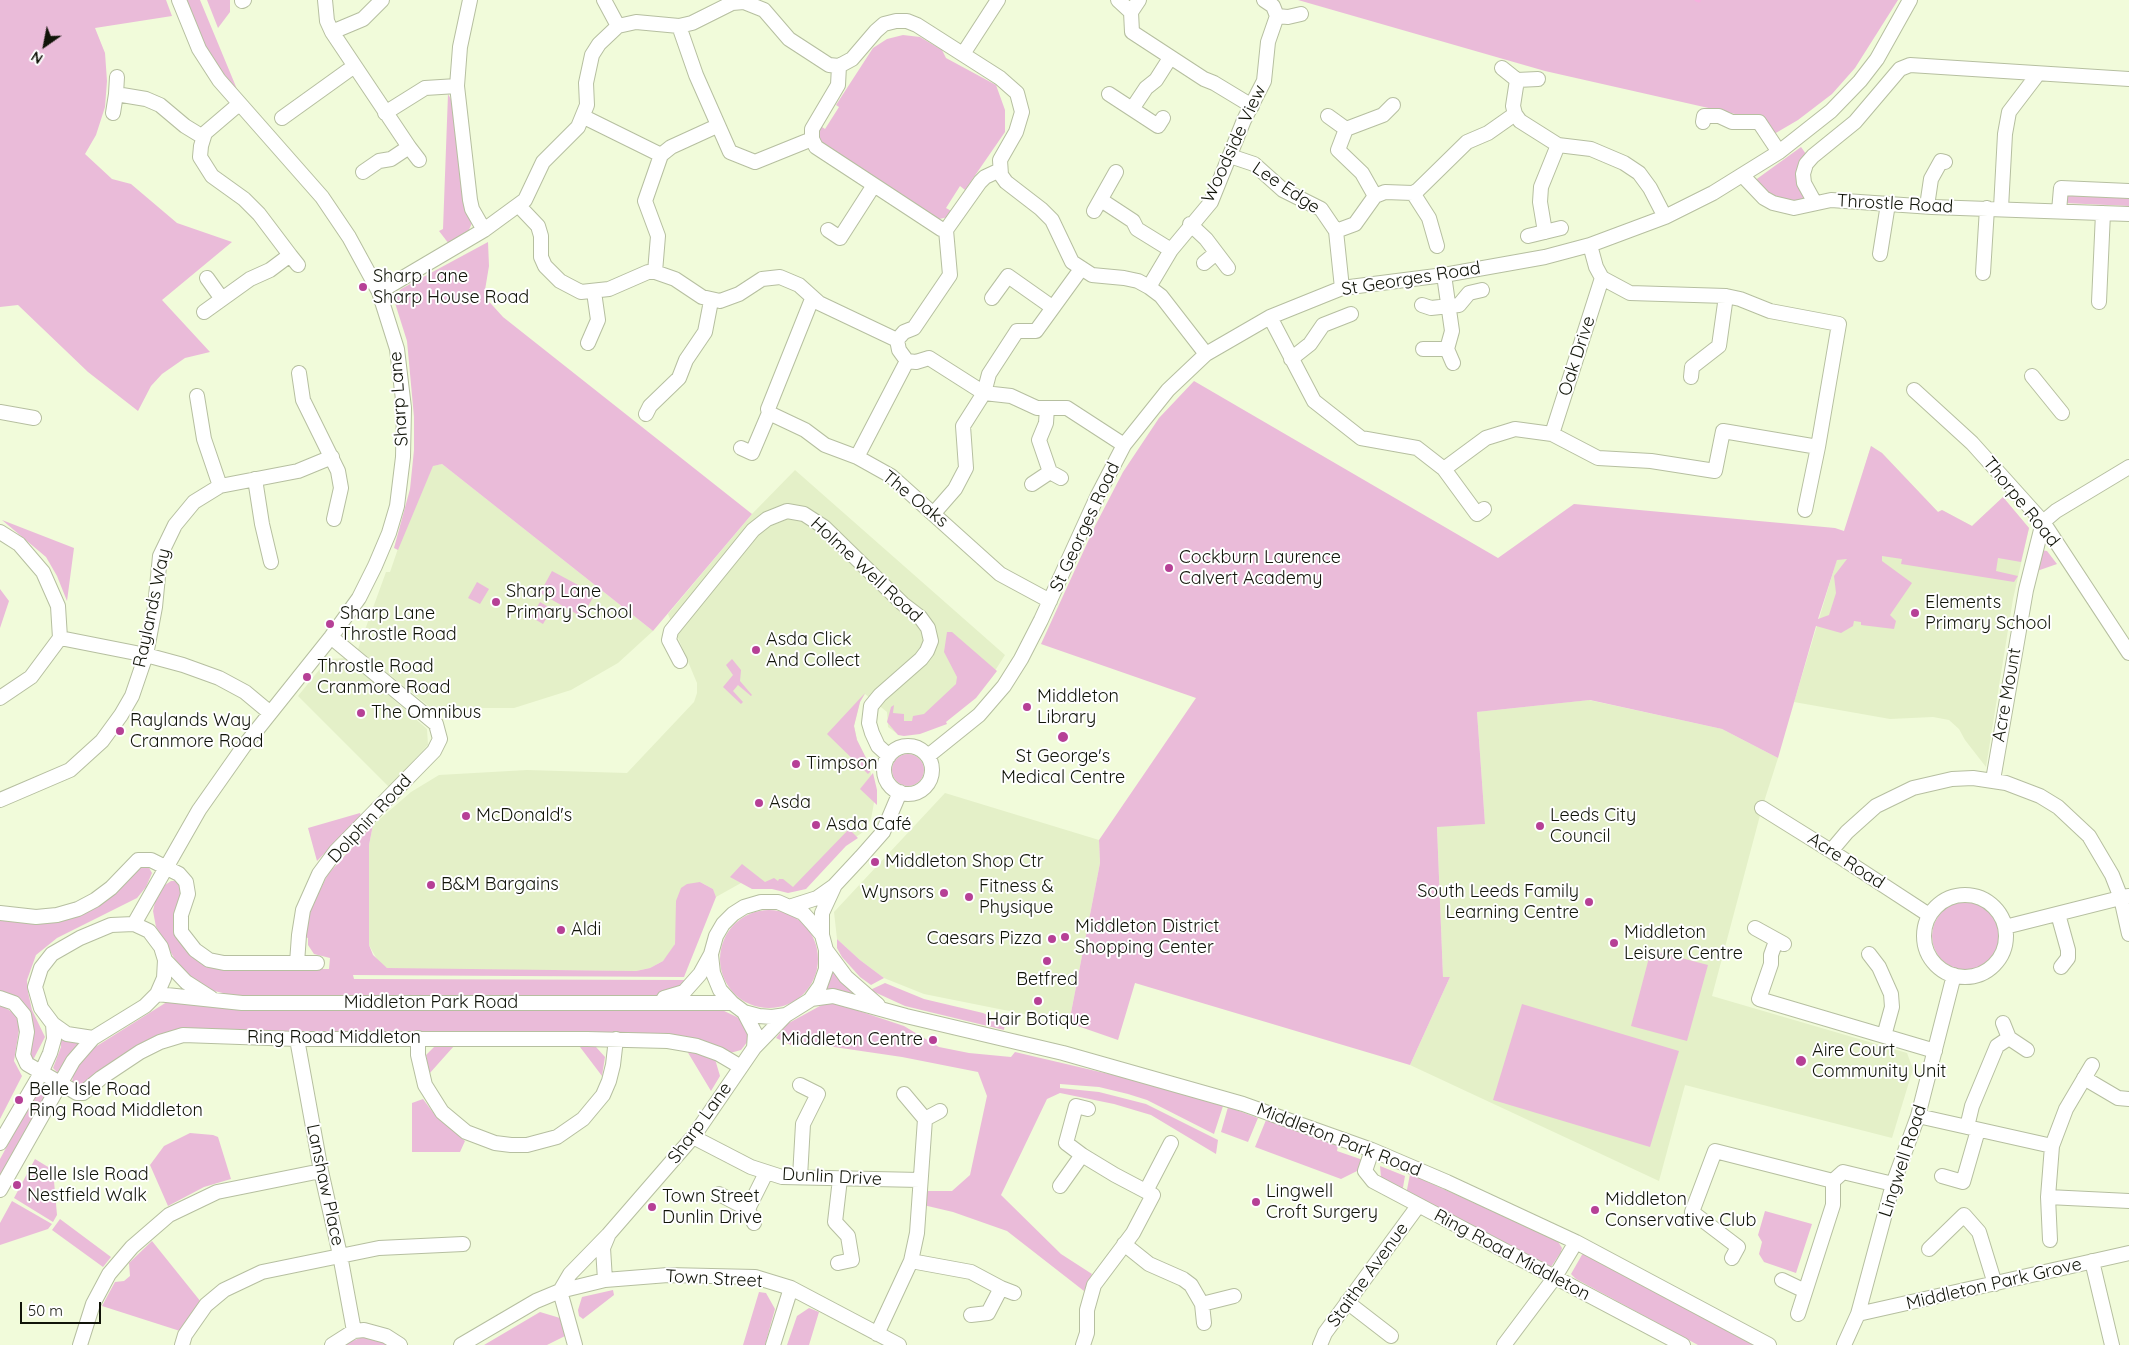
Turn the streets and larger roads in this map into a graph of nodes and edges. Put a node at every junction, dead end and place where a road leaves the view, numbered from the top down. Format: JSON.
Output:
{"nodes":[{"id":1,"x":179,"y":0,"type":"edge"},
{"id":2,"x":324,"y":0,"type":"edge"},
{"id":3,"x":382,"y":0,"type":"edge"},
{"id":4,"x":470,"y":0,"type":"edge"},
{"id":5,"x":604,"y":0,"type":"edge"},
{"id":6,"x":998,"y":0,"type":"edge"},
{"id":7,"x":1118,"y":0,"type":"edge"},
{"id":8,"x":1139,"y":0,"type":"edge"},
{"id":9,"x":1264,"y":0,"type":"edge"},
{"id":10,"x":1910,"y":0,"type":"edge"},
{"id":11,"x":744,"y":1,"type":"edge"},
{"id":12,"x":1131,"y":12,"type":"junction"},
{"id":13,"x":1301,"y":14,"type":"dead end"},
{"id":14,"x":1277,"y":16,"type":"junction"},
{"id":15,"x":618,"y":26,"type":"junction"},
{"id":16,"x":679,"y":26,"type":"junction"},
{"id":17,"x":332,"y":32,"type":"junction"},
{"id":18,"x":963,"y":54,"type":"junction"},
{"id":19,"x":1170,"y":58,"type":"junction"},
{"id":20,"x":839,"y":66,"type":"junction"},
{"id":21,"x":353,"y":67,"type":"junction"},
{"id":22,"x":1502,"y":68,"type":"dead end"},
{"id":23,"x":2038,"y":74,"type":"junction"},
{"id":24,"x":117,"y":77,"type":"dead end"},
{"id":25,"x":2129,"y":79,"type":"edge"},
{"id":26,"x":1518,"y":80,"type":"junction"},
{"id":27,"x":1538,"y":80,"type":"dead end"},
{"id":28,"x":457,"y":86,"type":"junction"},
{"id":29,"x":116,"y":94,"type":"junction"},
{"id":30,"x":1109,"y":94,"type":"dead end"},
{"id":31,"x":239,"y":104,"type":"junction"},
{"id":32,"x":1393,"y":105,"type":"dead end"},
{"id":33,"x":1252,"y":106,"type":"junction"},
{"id":34,"x":1132,"y":109,"type":"junction"},
{"id":35,"x":113,"y":112,"type":"dead end"},
{"id":36,"x":386,"y":113,"type":"junction"},
{"id":37,"x":1515,"y":114,"type":"junction"},
{"id":38,"x":1328,"y":116,"type":"dead end"},
{"id":39,"x":584,"y":117,"type":"junction"},
{"id":40,"x":1701,"y":117,"type":"dead end"},
{"id":41,"x":282,"y":118,"type":"dead end"},
{"id":42,"x":1163,"y":118,"type":"dead end"},
{"id":43,"x":717,"y":126,"type":"junction"},
{"id":44,"x":1346,"y":129,"type":"junction"},
{"id":45,"x":203,"y":137,"type":"junction"},
{"id":46,"x":812,"y":139,"type":"junction"},
{"id":47,"x":1558,"y":145,"type":"junction"},
{"id":48,"x":409,"y":147,"type":"junction"},
{"id":49,"x":1779,"y":152,"type":"junction"},
{"id":50,"x":661,"y":155,"type":"junction"},
{"id":51,"x":1230,"y":156,"type":"junction"},
{"id":52,"x":419,"y":160,"type":"dead end"},
{"id":53,"x":1945,"y":162,"type":"dead end"},
{"id":54,"x":1000,"y":170,"type":"junction"},
{"id":55,"x":363,"y":172,"type":"dead end"},
{"id":56,"x":1116,"y":172,"type":"dead end"},
{"id":57,"x":1743,"y":176,"type":"junction"},
{"id":58,"x":874,"y":185,"type":"junction"},
{"id":59,"x":2129,"y":191,"type":"edge"},
{"id":60,"x":1412,"y":193,"type":"junction"},
{"id":61,"x":1375,"y":196,"type":"junction"},
{"id":62,"x":1815,"y":203,"type":"junction"},
{"id":63,"x":1888,"y":204,"type":"junction"},
{"id":64,"x":519,"y":206,"type":"junction"},
{"id":65,"x":1927,"y":206,"type":"junction"},
{"id":66,"x":1987,"y":208,"type":"junction"},
{"id":67,"x":2001,"y":208,"type":"junction"},
{"id":68,"x":2059,"y":211,"type":"junction"},
{"id":69,"x":2103,"y":213,"type":"junction"},
{"id":70,"x":2129,"y":214,"type":"edge"},
{"id":71,"x":1665,"y":217,"type":"junction"},
{"id":72,"x":1190,"y":224,"type":"junction"},
{"id":73,"x":1561,"y":228,"type":"dead end"},
{"id":74,"x":484,"y":230,"type":"junction"},
{"id":75,"x":828,"y":230,"type":"dead end"},
{"id":76,"x":946,"y":230,"type":"junction"},
{"id":77,"x":1336,"y":231,"type":"junction"},
{"id":78,"x":1545,"y":232,"type":"junction"},
{"id":79,"x":1528,"y":236,"type":"dead end"},
{"id":80,"x":1437,"y":246,"type":"dead end"},
{"id":81,"x":1590,"y":246,"type":"junction"},
{"id":82,"x":1171,"y":250,"type":"junction"},
{"id":83,"x":1216,"y":253,"type":"junction"},
{"id":84,"x":1880,"y":254,"type":"dead end"},
{"id":85,"x":1204,"y":262,"type":"dead end"},
{"id":86,"x":1228,"y":268,"type":"dead end"},
{"id":87,"x":1081,"y":269,"type":"junction"},
{"id":88,"x":655,"y":272,"type":"junction"},
{"id":89,"x":1983,"y":273,"type":"dead end"},
{"id":90,"x":1444,"y":275,"type":"junction"},
{"id":91,"x":207,"y":278,"type":"dead end"},
{"id":92,"x":1602,"y":278,"type":"junction"},
{"id":93,"x":1149,"y":287,"type":"junction"},
{"id":94,"x":1342,"y":288,"type":"junction"},
{"id":95,"x":1482,"y":290,"type":"dead end"},
{"id":96,"x":379,"y":292,"type":"junction"},
{"id":97,"x":594,"y":292,"type":"junction"},
{"id":98,"x":1726,"y":296,"type":"junction"},
{"id":99,"x":992,"y":298,"type":"dead end"},
{"id":100,"x":222,"y":299,"type":"junction"},
{"id":101,"x":812,"y":299,"type":"junction"},
{"id":102,"x":711,"y":301,"type":"junction"},
{"id":103,"x":2099,"y":302,"type":"dead end"},
{"id":104,"x":1422,"y":305,"type":"dead end"},
{"id":105,"x":1448,"y":305,"type":"junction"},
{"id":106,"x":1052,"y":307,"type":"junction"},
{"id":107,"x":204,"y":312,"type":"dead end"},
{"id":108,"x":1351,"y":314,"type":"dead end"},
{"id":109,"x":1270,"y":317,"type":"junction"},
{"id":110,"x":897,"y":340,"type":"junction"},
{"id":111,"x":588,"y":343,"type":"dead end"},
{"id":112,"x":1423,"y":349,"type":"dead end"},
{"id":113,"x":1447,"y":349,"type":"junction"},
{"id":114,"x":1206,"y":354,"type":"junction"},
{"id":115,"x":1291,"y":360,"type":"junction"},
{"id":116,"x":907,"y":361,"type":"junction"},
{"id":117,"x":1453,"y":363,"type":"dead end"},
{"id":118,"x":299,"y":373,"type":"dead end"},
{"id":119,"x":2032,"y":376,"type":"dead end"},
{"id":120,"x":1691,"y":377,"type":"dead end"},
{"id":121,"x":1914,"y":390,"type":"dead end"},
{"id":122,"x":984,"y":393,"type":"junction"},
{"id":123,"x":197,"y":396,"type":"dead end"},
{"id":124,"x":1047,"y":408,"type":"junction"},
{"id":125,"x":769,"y":411,"type":"junction"},
{"id":126,"x":0,"y":412,"type":"edge"},
{"id":127,"x":2062,"y":413,"type":"dead end"},
{"id":128,"x":647,"y":415,"type":"dead end"},
{"id":129,"x":34,"y":418,"type":"dead end"},
{"id":130,"x":1552,"y":434,"type":"junction"},
{"id":131,"x":1124,"y":446,"type":"junction"},
{"id":132,"x":1818,"y":447,"type":"junction"},
{"id":133,"x":751,"y":452,"type":"dead end"},
{"id":134,"x":332,"y":457,"type":"junction"},
{"id":135,"x":857,"y":457,"type":"junction"},
{"id":136,"x":2129,"y":467,"type":"edge"},
{"id":137,"x":1444,"y":469,"type":"junction"},
{"id":138,"x":255,"y":479,"type":"junction"},
{"id":139,"x":1032,"y":484,"type":"dead end"},
{"id":140,"x":220,"y":486,"type":"junction"},
{"id":141,"x":1484,"y":509,"type":"dead end"},
{"id":142,"x":1805,"y":510,"type":"dead end"},
{"id":143,"x":934,"y":513,"type":"junction"},
{"id":144,"x":334,"y":519,"type":"dead end"},
{"id":145,"x":2043,"y":522,"type":"junction"},
{"id":146,"x":0,"y":532,"type":"edge"},
{"id":147,"x":271,"y":562,"type":"dead end"},
{"id":148,"x":1050,"y":602,"type":"junction"},
{"id":149,"x":332,"y":637,"type":"junction"},
{"id":150,"x":60,"y":638,"type":"junction"},
{"id":151,"x":2129,"y":653,"type":"edge"},
{"id":152,"x":146,"y":655,"type":"junction"},
{"id":153,"x":680,"y":661,"type":"dead end"},
{"id":154,"x":0,"y":698,"type":"edge"},
{"id":155,"x":269,"y":712,"type":"junction"},
{"id":156,"x":889,"y":756,"type":"junction"},
{"id":157,"x":928,"y":756,"type":"junction"},
{"id":158,"x":1993,"y":780,"type":"junction"},
{"id":159,"x":900,"y":792,"type":"junction"},
{"id":160,"x":0,"y":800,"type":"edge"},
{"id":161,"x":1762,"y":808,"type":"dead end"},
{"id":162,"x":1831,"y":851,"type":"junction"},
{"id":163,"x":168,"y":867,"type":"junction"},
{"id":164,"x":834,"y":886,"type":"junction"},
{"id":165,"x":2125,"y":897,"type":"edge"},
{"id":166,"x":792,"y":906,"type":"junction"},
{"id":167,"x":0,"y":913,"type":"edge"},
{"id":168,"x":2058,"y":914,"type":"junction"},
{"id":169,"x":1929,"y":915,"type":"junction"},
{"id":170,"x":134,"y":924,"type":"junction"},
{"id":171,"x":1756,"y":928,"type":"dead end"},
{"id":172,"x":2005,"y":928,"type":"junction"},
{"id":173,"x":2129,"y":934,"type":"edge"},
{"id":174,"x":822,"y":935,"type":"junction"},
{"id":175,"x":826,"y":950,"type":"junction"},
{"id":176,"x":711,"y":954,"type":"junction"},
{"id":177,"x":1869,"y":954,"type":"dead end"},
{"id":178,"x":165,"y":960,"type":"junction"},
{"id":179,"x":297,"y":963,"type":"junction"},
{"id":180,"x":317,"y":963,"type":"dead end"},
{"id":181,"x":2061,"y":967,"type":"dead end"},
{"id":182,"x":1954,"y":975,"type":"junction"},
{"id":183,"x":157,"y":994,"type":"junction"},
{"id":184,"x":0,"y":998,"type":"edge"},
{"id":185,"x":211,"y":998,"type":"junction"},
{"id":186,"x":811,"y":999,"type":"junction"},
{"id":187,"x":652,"y":1002,"type":"junction"},
{"id":188,"x":732,"y":1003,"type":"junction"},
{"id":189,"x":882,"y":1008,"type":"junction"},
{"id":190,"x":744,"y":1012,"type":"junction"},
{"id":191,"x":786,"y":1015,"type":"junction"},
{"id":192,"x":2003,"y":1022,"type":"dead end"},
{"id":193,"x":53,"y":1024,"type":"junction"},
{"id":194,"x":1884,"y":1036,"type":"junction"},
{"id":195,"x":93,"y":1038,"type":"junction"},
{"id":196,"x":418,"y":1038,"type":"junction"},
{"id":197,"x":2009,"y":1038,"type":"junction"},
{"id":198,"x":297,"y":1039,"type":"junction"},
{"id":199,"x":616,"y":1039,"type":"junction"},
{"id":200,"x":754,"y":1048,"type":"junction"},
{"id":201,"x":2027,"y":1050,"type":"dead end"},
{"id":202,"x":1935,"y":1051,"type":"junction"},
{"id":203,"x":2092,"y":1065,"type":"dead end"},
{"id":204,"x":741,"y":1067,"type":"junction"},
{"id":205,"x":41,"y":1073,"type":"junction"},
{"id":206,"x":2084,"y":1078,"type":"junction"},
{"id":207,"x":59,"y":1084,"type":"junction"},
{"id":208,"x":800,"y":1085,"type":"dead end"},
{"id":209,"x":904,"y":1094,"type":"dead end"},
{"id":210,"x":2129,"y":1099,"type":"edge"},
{"id":211,"x":1088,"y":1108,"type":"dead end"},
{"id":212,"x":940,"y":1111,"type":"dead end"},
{"id":213,"x":1918,"y":1116,"type":"junction"},
{"id":214,"x":924,"y":1119,"type":"junction"},
{"id":215,"x":1972,"y":1128,"type":"junction"},
{"id":216,"x":693,"y":1137,"type":"junction"},
{"id":217,"x":1171,"y":1143,"type":"dead end"},
{"id":218,"x":0,"y":1144,"type":"edge"},
{"id":219,"x":2052,"y":1146,"type":"junction"},
{"id":220,"x":1372,"y":1150,"type":"junction"},
{"id":221,"x":1082,"y":1155,"type":"junction"},
{"id":222,"x":321,"y":1171,"type":"junction"},
{"id":223,"x":766,"y":1173,"type":"junction"},
{"id":224,"x":1942,"y":1176,"type":"dead end"},
{"id":225,"x":800,"y":1178,"type":"junction"},
{"id":226,"x":840,"y":1179,"type":"junction"},
{"id":227,"x":920,"y":1180,"type":"junction"},
{"id":228,"x":1833,"y":1181,"type":"junction"},
{"id":229,"x":1893,"y":1184,"type":"junction"},
{"id":230,"x":1060,"y":1186,"type":"dead end"},
{"id":231,"x":0,"y":1190,"type":"edge"},
{"id":232,"x":1146,"y":1191,"type":"junction"},
{"id":233,"x":719,"y":1194,"type":"dead end"},
{"id":234,"x":2048,"y":1197,"type":"junction"},
{"id":235,"x":2129,"y":1201,"type":"edge"},
{"id":236,"x":1418,"y":1206,"type":"junction"},
{"id":237,"x":748,"y":1209,"type":"junction"},
{"id":238,"x":754,"y":1223,"type":"dead end"},
{"id":239,"x":608,"y":1235,"type":"junction"},
{"id":240,"x":2050,"y":1240,"type":"dead end"},
{"id":241,"x":1576,"y":1242,"type":"junction"},
{"id":242,"x":463,"y":1244,"type":"dead end"},
{"id":243,"x":1124,"y":1244,"type":"junction"},
{"id":244,"x":1929,"y":1249,"type":"dead end"},
{"id":245,"x":2129,"y":1252,"type":"edge"},
{"id":246,"x":340,"y":1255,"type":"junction"},
{"id":247,"x":1732,"y":1258,"type":"dead end"},
{"id":248,"x":911,"y":1261,"type":"junction"},
{"id":249,"x":2092,"y":1261,"type":"junction"},
{"id":250,"x":838,"y":1263,"type":"dead end"},
{"id":251,"x":1555,"y":1277,"type":"junction"},
{"id":252,"x":605,"y":1280,"type":"junction"},
{"id":253,"x":1782,"y":1280,"type":"dead end"},
{"id":254,"x":1995,"y":1284,"type":"junction"},
{"id":255,"x":791,"y":1288,"type":"junction"},
{"id":256,"x":560,"y":1291,"type":"junction"},
{"id":257,"x":1806,"y":1291,"type":"junction"},
{"id":258,"x":1234,"y":1296,"type":"dead end"},
{"id":259,"x":1347,"y":1302,"type":"junction"},
{"id":260,"x":1202,"y":1304,"type":"junction"},
{"id":261,"x":1798,"y":1314,"type":"dead end"},
{"id":262,"x":1858,"y":1314,"type":"junction"},
{"id":263,"x":970,"y":1315,"type":"dead end"},
{"id":264,"x":1204,"y":1322,"type":"dead end"},
{"id":265,"x":354,"y":1331,"type":"junction"},
{"id":266,"x":877,"y":1334,"type":"junction"},
{"id":267,"x":1391,"y":1336,"type":"dead end"},
{"id":268,"x":80,"y":1345,"type":"edge"},
{"id":269,"x":182,"y":1345,"type":"edge"},
{"id":270,"x":332,"y":1345,"type":"edge"},
{"id":271,"x":400,"y":1345,"type":"edge"},
{"id":272,"x":460,"y":1345,"type":"edge"},
{"id":273,"x":575,"y":1345,"type":"edge"},
{"id":274,"x":773,"y":1345,"type":"edge"},
{"id":275,"x":899,"y":1345,"type":"edge"},
{"id":276,"x":1083,"y":1345,"type":"edge"},
{"id":277,"x":1320,"y":1345,"type":"edge"},
{"id":278,"x":1504,"y":1345,"type":"edge"},
{"id":279,"x":1683,"y":1345,"type":"edge"},
{"id":280,"x":1769,"y":1345,"type":"edge"},
{"id":281,"x":1844,"y":1345,"type":"edge"},
{"id":282,"x":2112,"y":1345,"type":"edge"}],
"edges":[{"from":1,"to":31,"type":"street","name":"Sharp Lane"},
{"from":2,"to":17,"type":"street"},
{"from":3,"to":17,"type":"street"},
{"from":4,"to":28,"type":"street"},
{"from":5,"to":15,"type":"street"},
{"from":6,"to":18,"type":"street"},
{"from":7,"to":12,"type":"street"},
{"from":8,"to":12,"type":"street"},
{"from":9,"to":14,"type":"street"},
{"from":10,"to":49,"type":"street","name":"St Georges Road"},
{"from":11,"to":16,"type":"street"},
{"from":11,"to":20,"type":"street"},
{"from":12,"to":19,"type":"street"},
{"from":13,"to":14,"type":"street"},
{"from":14,"to":33,"type":"street","name":"Woodside View"},
{"from":15,"to":16,"type":"street"},
{"from":15,"to":39,"type":"street"},
{"from":16,"to":43,"type":"street"},
{"from":17,"to":21,"type":"street"},
{"from":18,"to":20,"type":"street"},
{"from":18,"to":54,"type":"street"},
{"from":19,"to":33,"type":"street"},
{"from":19,"to":34,"type":"street"},
{"from":20,"to":46,"type":"street"},
{"from":21,"to":36,"type":"street"},
{"from":21,"to":41,"type":"street"},
{"from":22,"to":26,"type":"street"},
{"from":23,"to":25,"type":"street"},
{"from":23,"to":62,"type":"street"},
{"from":23,"to":67,"type":"street"},
{"from":24,"to":29,"type":"street"},
{"from":26,"to":27,"type":"street"},
{"from":26,"to":37,"type":"street"},
{"from":28,"to":36,"type":"street"},
{"from":28,"to":74,"type":"street"},
{"from":29,"to":35,"type":"street"},
{"from":29,"to":45,"type":"street"},
{"from":30,"to":34,"type":"street"},
{"from":31,"to":45,"type":"street"},
{"from":31,"to":96,"type":"street","name":"Sharp Lane"},
{"from":32,"to":44,"type":"street"},
{"from":33,"to":51,"type":"street","name":"Woodside View"},
{"from":34,"to":42,"type":"street"},
{"from":36,"to":48,"type":"street"},
{"from":37,"to":47,"type":"street"},
{"from":37,"to":60,"type":"street"},
{"from":38,"to":44,"type":"street"},
{"from":39,"to":50,"type":"street"},
{"from":39,"to":64,"type":"street"},
{"from":40,"to":49,"type":"street"},
{"from":43,"to":46,"type":"street"},
{"from":43,"to":50,"type":"street"},
{"from":44,"to":61,"type":"street"},
{"from":45,"to":100,"type":"street"},
{"from":46,"to":58,"type":"street"},
{"from":47,"to":71,"type":"street"},
{"from":47,"to":78,"type":"street"},
{"from":48,"to":52,"type":"street"},
{"from":48,"to":55,"type":"street"},
{"from":49,"to":57,"type":"street","name":"St Georges Road"},
{"from":50,"to":88,"type":"street"},
{"from":51,"to":72,"type":"street","name":"Woodside View"},
{"from":51,"to":77,"type":"street","name":"Lee Edge"},
{"from":53,"to":65,"type":"street"},
{"from":54,"to":76,"type":"street"},
{"from":54,"to":87,"type":"street"},
{"from":56,"to":82,"type":"street"},
{"from":57,"to":62,"type":"street","name":"Throstle Road"},
{"from":57,"to":71,"type":"street","name":"St Georges Road"},
{"from":58,"to":75,"type":"street"},
{"from":58,"to":76,"type":"street"},
{"from":59,"to":68,"type":"street"},
{"from":60,"to":61,"type":"street"},
{"from":60,"to":80,"type":"street"},
{"from":61,"to":77,"type":"street"},
{"from":62,"to":63,"type":"street","name":"Throstle Road"},
{"from":63,"to":65,"type":"street","name":"Throstle Road"},
{"from":63,"to":84,"type":"street"},
{"from":64,"to":74,"type":"street"},
{"from":64,"to":97,"type":"street"},
{"from":65,"to":66,"type":"street","name":"Throstle Road"},
{"from":66,"to":67,"type":"street","name":"Throstle Road"},
{"from":66,"to":89,"type":"street"},
{"from":67,"to":68,"type":"street","name":"Throstle Road"},
{"from":68,"to":69,"type":"street","name":"Throstle Road"},
{"from":69,"to":70,"type":"street","name":"Throstle Road"},
{"from":69,"to":103,"type":"street"},
{"from":71,"to":81,"type":"street","name":"St Georges Road"},
{"from":72,"to":82,"type":"street","name":"Woodside View"},
{"from":72,"to":83,"type":"street"},
{"from":73,"to":78,"type":"street"},
{"from":74,"to":96,"type":"street"},
{"from":76,"to":110,"type":"street"},
{"from":77,"to":94,"type":"street","name":"Lee Edge"},
{"from":78,"to":79,"type":"street"},
{"from":81,"to":90,"type":"street","name":"St Georges Road"},
{"from":81,"to":92,"type":"street"},
{"from":82,"to":93,"type":"street","name":"Woodside View"},
{"from":83,"to":85,"type":"street"},
{"from":83,"to":86,"type":"street"},
{"from":87,"to":93,"type":"street"},
{"from":87,"to":106,"type":"street"},
{"from":88,"to":97,"type":"street"},
{"from":88,"to":102,"type":"street"},
{"from":90,"to":94,"type":"street","name":"St Georges Road"},
{"from":90,"to":105,"type":"street"},
{"from":91,"to":100,"type":"street"},
{"from":92,"to":98,"type":"street"},
{"from":92,"to":130,"type":"street","name":"Oak Drive"},
{"from":93,"to":114,"type":"street"},
{"from":94,"to":109,"type":"street","name":"St Georges Road"},
{"from":95,"to":105,"type":"street"},
{"from":96,"to":149,"type":"street","name":"Sharp Lane"},
{"from":97,"to":111,"type":"street"},
{"from":98,"to":120,"type":"street"},
{"from":98,"to":132,"type":"street"},
{"from":99,"to":106,"type":"street"},
{"from":100,"to":107,"type":"street"},
{"from":101,"to":102,"type":"street"},
{"from":101,"to":110,"type":"street"},
{"from":101,"to":125,"type":"street"},
{"from":102,"to":128,"type":"street"},
{"from":104,"to":105,"type":"street"},
{"from":105,"to":113,"type":"street"},
{"from":106,"to":122,"type":"street"},
{"from":108,"to":115,"type":"street"},
{"from":109,"to":114,"type":"street","name":"St Georges Road"},
{"from":109,"to":115,"type":"street"},
{"from":110,"to":116,"type":"street"},
{"from":112,"to":113,"type":"street"},
{"from":113,"to":117,"type":"street"},
{"from":114,"to":131,"type":"street","name":"St Georges Road"},
{"from":115,"to":137,"type":"street"},
{"from":116,"to":122,"type":"street"},
{"from":116,"to":135,"type":"street"},
{"from":118,"to":134,"type":"street"},
{"from":119,"to":127,"type":"street"},
{"from":121,"to":145,"type":"street","name":"Thorpe Road"},
{"from":122,"to":124,"type":"street"},
{"from":122,"to":143,"type":"street"},
{"from":123,"to":140,"type":"street"},
{"from":124,"to":131,"type":"street"},
{"from":124,"to":139,"type":"street"},
{"from":125,"to":133,"type":"street"},
{"from":125,"to":135,"type":"street","name":"The Oaks"},
{"from":126,"to":129,"type":"street"},
{"from":130,"to":132,"type":"street"},
{"from":130,"to":137,"type":"street"},
{"from":131,"to":148,"type":"street","name":"St Georges Road"},
{"from":132,"to":142,"type":"street"},
{"from":134,"to":138,"type":"street","name":"Raylands Way"},
{"from":134,"to":144,"type":"street"},
{"from":135,"to":143,"type":"street","name":"The Oaks"},
{"from":136,"to":145,"type":"street"},
{"from":137,"to":141,"type":"street"},
{"from":138,"to":140,"type":"street","name":"Raylands Way"},
{"from":138,"to":147,"type":"street"},
{"from":140,"to":152,"type":"street","name":"Raylands Way"},
{"from":143,"to":148,"type":"street","name":"The Oaks"},
{"from":145,"to":151,"type":"street","name":"Thorpe Road"},
{"from":145,"to":158,"type":"street","name":"Acre Mount"},
{"from":146,"to":150,"type":"street"},
{"from":148,"to":157,"type":"street","name":"St Georges Road"},
{"from":149,"to":155,"type":"street","name":"Sharp Lane"},
{"from":149,"to":179,"type":"street","name":"Dolphin Road"},
{"from":150,"to":152,"type":"street"},
{"from":150,"to":154,"type":"street"},
{"from":152,"to":155,"type":"street"},
{"from":152,"to":160,"type":"street","name":"Raylands Way"},
{"from":153,"to":156,"type":"street","name":"Holme Well Road"},
{"from":155,"to":163,"type":"street","name":"Sharp Lane"},
{"from":156,"to":157,"type":"street"},
{"from":156,"to":159,"type":"street"},
{"from":157,"to":159,"type":"street"},
{"from":158,"to":162,"type":"street"},
{"from":158,"to":165,"type":"street"},
{"from":159,"to":164,"type":"street"},
{"from":161,"to":162,"type":"street","name":"Acre Road"},
{"from":162,"to":169,"type":"street","name":"Acre Road"},
{"from":163,"to":167,"type":"street"},
{"from":163,"to":170,"type":"street","name":"Sharp Lane"},
{"from":163,"to":179,"type":"street"},
{"from":164,"to":166,"type":"street"},
{"from":164,"to":174,"type":"street"},
{"from":165,"to":168,"type":"street"},
{"from":165,"to":173,"type":"street"},
{"from":166,"to":174,"type":"street","name":"Middleton Park Road"},
{"from":166,"to":176,"type":"street","name":"Middleton Park Road"},
{"from":168,"to":172,"type":"street"},
{"from":168,"to":181,"type":"street"},
{"from":169,"to":172,"type":"street"},
{"from":169,"to":182,"type":"street"},
{"from":170,"to":178,"type":"street","name":"Middleton Park Road"},
{"from":170,"to":193,"type":"street"},
{"from":171,"to":194,"type":"street"},
{"from":172,"to":182,"type":"street"},
{"from":174,"to":175,"type":"street","name":"Middleton Park Road"},
{"from":175,"to":186,"type":"street","name":"Middleton Park Road"},
{"from":175,"to":189,"type":"street","name":"Middleton Park Road"},
{"from":176,"to":187,"type":"street","name":"Middleton Park Road"},
{"from":176,"to":188,"type":"street","name":"Middleton Park Road"},
{"from":177,"to":194,"type":"street"},
{"from":178,"to":183,"type":"street"},
{"from":178,"to":185,"type":"street","name":"Middleton Park Road"},
{"from":179,"to":180,"type":"street"},
{"from":182,"to":202,"type":"street","name":"Lingwell Road"},
{"from":183,"to":185,"type":"street","name":"Middleton Park Road"},
{"from":183,"to":195,"type":"street"},
{"from":184,"to":205,"type":"street","name":"Ring Road Middleton"},
{"from":185,"to":187,"type":"street","name":"Middleton Park Road"},
{"from":186,"to":189,"type":"street","name":"Middleton Park Road"},
{"from":186,"to":191,"type":"street","name":"Middleton Park Road"},
{"from":187,"to":188,"type":"street","name":"Middleton Park Road"},
{"from":188,"to":190,"type":"street","name":"Middleton Park Road"},
{"from":189,"to":220,"type":"street","name":"Middleton Park Road"},
{"from":190,"to":191,"type":"street","name":"Middleton Park Road"},
{"from":190,"to":200,"type":"street"},
{"from":191,"to":200,"type":"street","name":"Sharp Lane"},
{"from":192,"to":197,"type":"street"},
{"from":193,"to":195,"type":"street"},
{"from":193,"to":205,"type":"street"},
{"from":194,"to":202,"type":"street"},
{"from":195,"to":207,"type":"street"},
{"from":196,"to":198,"type":"street","name":"Ring Road Middleton"},
{"from":196,"to":199,"type":"street","name":"Ring Road Middleton"},
{"from":196,"to":199,"type":"street"},
{"from":197,"to":201,"type":"street"},
{"from":197,"to":215,"type":"street"},
{"from":198,"to":207,"type":"street","name":"Ring Road Middleton"},
{"from":198,"to":222,"type":"street","name":"Lanshaw Place"},
{"from":199,"to":204,"type":"street","name":"Ring Road Middleton"},
{"from":200,"to":204,"type":"street","name":"Sharp Lane"},
{"from":202,"to":213,"type":"street","name":"Lingwell Road"},
{"from":203,"to":206,"type":"street"},
{"from":204,"to":216,"type":"street","name":"Sharp Lane"},
{"from":205,"to":207,"type":"street","name":"Ring Road Middleton"},
{"from":205,"to":218,"type":"street"},
{"from":206,"to":210,"type":"street"},
{"from":206,"to":219,"type":"street"},
{"from":207,"to":231,"type":"street"},
{"from":208,"to":225,"type":"street"},
{"from":209,"to":214,"type":"street"},
{"from":211,"to":221,"type":"street"},
{"from":212,"to":214,"type":"street"},
{"from":213,"to":215,"type":"street"},
{"from":213,"to":229,"type":"street","name":"Lingwell Road"},
{"from":214,"to":227,"type":"street"},
{"from":215,"to":219,"type":"street"},
{"from":215,"to":224,"type":"street"},
{"from":216,"to":223,"type":"street","name":"Dunlin Drive"},
{"from":216,"to":239,"type":"street","name":"Sharp Lane"},
{"from":217,"to":232,"type":"street"},
{"from":219,"to":234,"type":"street"},
{"from":220,"to":236,"type":"street","name":"Ring Road Middleton"},
{"from":220,"to":241,"type":"street","name":"Middleton Park Road"},
{"from":221,"to":230,"type":"street"},
{"from":221,"to":232,"type":"street"},
{"from":222,"to":246,"type":"street","name":"Lanshaw Place"},
{"from":222,"to":268,"type":"street"},
{"from":223,"to":225,"type":"street","name":"Dunlin Drive"},
{"from":223,"to":237,"type":"street"},
{"from":225,"to":226,"type":"street","name":"Dunlin Drive"},
{"from":226,"to":227,"type":"street","name":"Dunlin Drive"},
{"from":226,"to":250,"type":"street"},
{"from":227,"to":248,"type":"street"},
{"from":228,"to":229,"type":"street"},
{"from":228,"to":247,"type":"street"},
{"from":228,"to":257,"type":"street"},
{"from":229,"to":262,"type":"street","name":"Lingwell Road"},
{"from":232,"to":243,"type":"street"},
{"from":233,"to":237,"type":"street"},
{"from":234,"to":235,"type":"street"},
{"from":234,"to":240,"type":"street"},
{"from":236,"to":251,"type":"street","name":"Ring Road Middleton"},
{"from":236,"to":259,"type":"street","name":"Staithe Avenue"},
{"from":237,"to":238,"type":"street"},
{"from":239,"to":252,"type":"street"},
{"from":239,"to":256,"type":"street"},
{"from":241,"to":251,"type":"street"},
{"from":241,"to":280,"type":"street","name":"Middleton Park Road"},
{"from":242,"to":246,"type":"street"},
{"from":243,"to":260,"type":"street"},
{"from":243,"to":276,"type":"street"},
{"from":244,"to":254,"type":"street"},
{"from":245,"to":249,"type":"street","name":"Middleton Park Grove"},
{"from":246,"to":265,"type":"street","name":"Lanshaw Place"},
{"from":246,"to":269,"type":"street"},
{"from":248,"to":263,"type":"street"},
{"from":248,"to":266,"type":"street"},
{"from":249,"to":254,"type":"street","name":"Middleton Park Grove"},
{"from":249,"to":282,"type":"street"},
{"from":251,"to":278,"type":"street"},
{"from":251,"to":279,"type":"street","name":"Ring Road Middleton"},
{"from":252,"to":255,"type":"street","name":"Town Street"},
{"from":252,"to":256,"type":"street","name":"Town Street"},
{"from":253,"to":257,"type":"street"},
{"from":254,"to":262,"type":"street","name":"Middleton Park Grove"},
{"from":255,"to":266,"type":"street","name":"Town Street"},
{"from":255,"to":274,"type":"street"},
{"from":256,"to":272,"type":"street","name":"Town Street"},
{"from":256,"to":273,"type":"street"},
{"from":257,"to":261,"type":"street"},
{"from":258,"to":260,"type":"street"},
{"from":259,"to":267,"type":"street"},
{"from":259,"to":277,"type":"street","name":"Staithe Avenue"},
{"from":260,"to":264,"type":"street"},
{"from":262,"to":281,"type":"street","name":"Lingwell Road"},
{"from":265,"to":270,"type":"street"},
{"from":265,"to":271,"type":"street"},
{"from":266,"to":275,"type":"street","name":"Town Street"}]}
